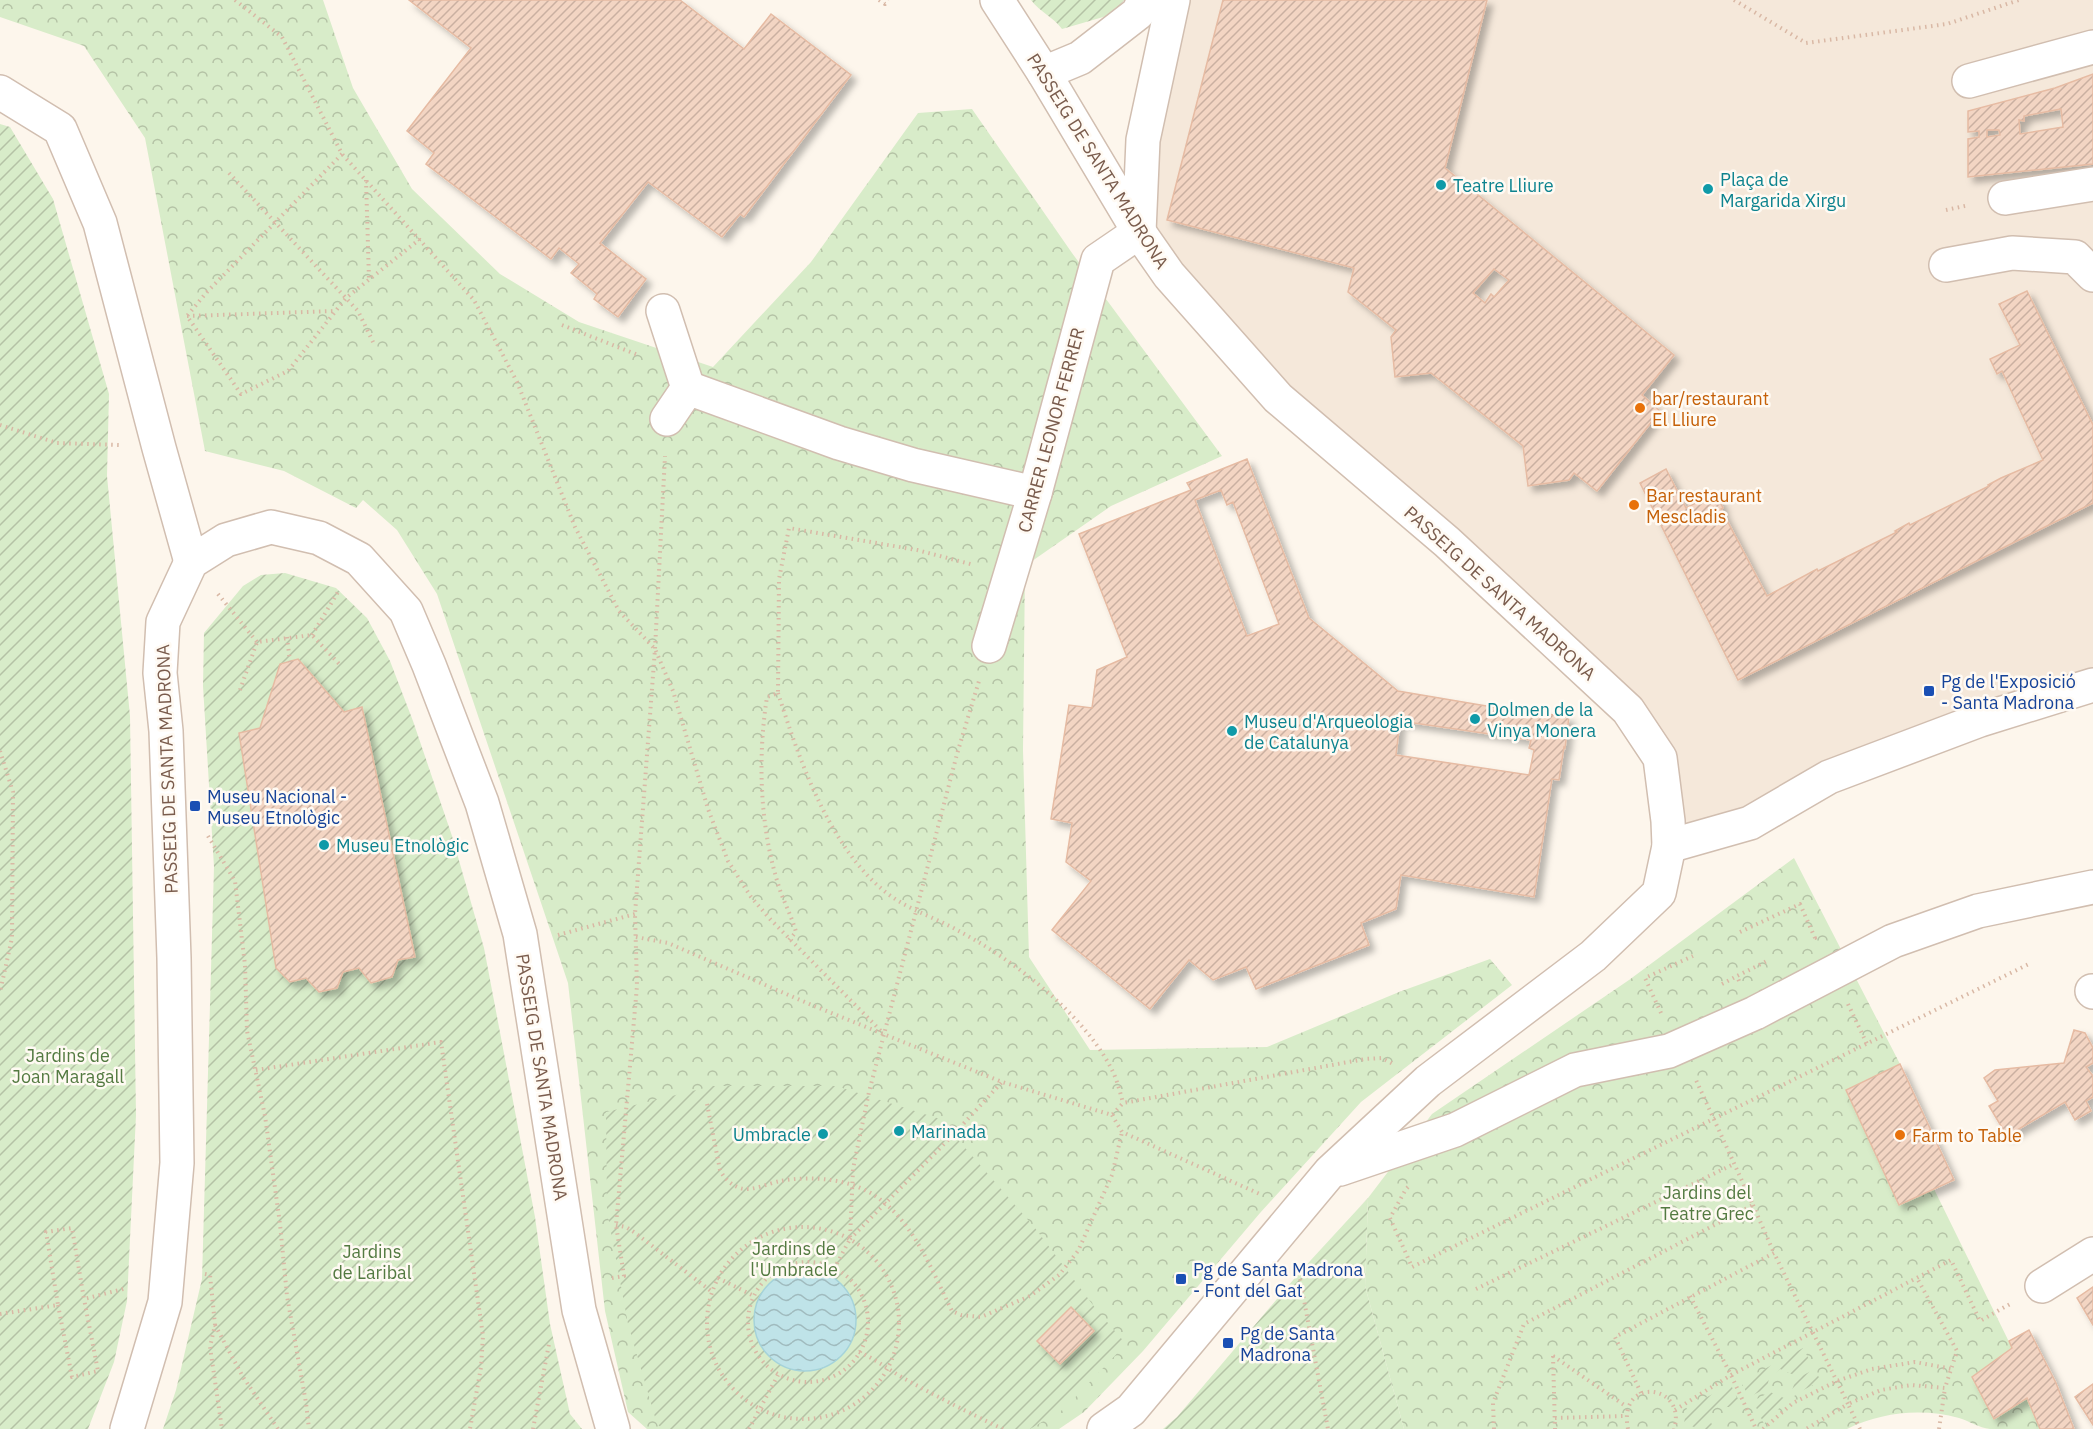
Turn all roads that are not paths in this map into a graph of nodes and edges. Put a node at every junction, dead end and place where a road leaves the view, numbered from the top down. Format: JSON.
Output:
{"nodes":[{"id":1,"x":997,"y":0,"type":"edge"},
{"id":2,"x":1144,"y":0,"type":"edge"},
{"id":3,"x":1173,"y":0,"type":"edge"},
{"id":4,"x":2093,"y":47,"type":"edge"},
{"id":5,"x":1044,"y":73,"type":"junction"},
{"id":6,"x":1969,"y":81,"type":"dead end"},
{"id":7,"x":0,"y":92,"type":"edge"},
{"id":8,"x":2093,"y":184,"type":"edge"},
{"id":9,"x":2005,"y":198,"type":"dead end"},
{"id":10,"x":1139,"y":232,"type":"junction"},
{"id":11,"x":1946,"y":265,"type":"dead end"},
{"id":12,"x":2093,"y":275,"type":"edge"},
{"id":13,"x":663,"y":311,"type":"dead end"},
{"id":14,"x":688,"y":388,"type":"junction"},
{"id":15,"x":667,"y":419,"type":"road end"},
{"id":16,"x":1035,"y":493,"type":"junction"},
{"id":17,"x":191,"y":562,"type":"junction"},
{"id":18,"x":989,"y":646,"type":"road end"},
{"id":19,"x":2093,"y":685,"type":"edge"},
{"id":20,"x":1669,"y":846,"type":"junction"},
{"id":21,"x":2093,"y":887,"type":"edge"},
{"id":22,"x":1330,"y":1172,"type":"junction"},
{"id":23,"x":2093,"y":1254,"type":"edge"},
{"id":24,"x":2042,"y":1286,"type":"dead end"},
{"id":25,"x":127,"y":1429,"type":"edge"},
{"id":26,"x":613,"y":1429,"type":"edge"},
{"id":27,"x":1104,"y":1429,"type":"edge"}],
"edges":[{"from":1,"to":5,"type":"street","name":"PASSEIG DE SANTA MADRONA"},
{"from":2,"to":5,"type":"street"},
{"from":3,"to":10,"type":"street"},
{"from":4,"to":6,"type":"street"},
{"from":5,"to":10,"type":"street","name":"PASSEIG DE SANTA MADRONA"},
{"from":7,"to":17,"type":"street"},
{"from":8,"to":9,"type":"street"},
{"from":10,"to":16,"type":"street","name":"CARRER LEONOR FERRER"},
{"from":10,"to":20,"type":"street","name":"PASSEIG DE SANTA MADRONA"},
{"from":11,"to":12,"type":"street"},
{"from":13,"to":14,"type":"street"},
{"from":14,"to":15,"type":"street"},
{"from":14,"to":16,"type":"street"},
{"from":16,"to":18,"type":"street","name":"CARRER LEONOR FERRER"},
{"from":17,"to":25,"type":"street","name":"PASSEIG DE SANTA MADRONA"},
{"from":17,"to":26,"type":"street","name":"PASSEIG DE SANTA MADRONA"},
{"from":19,"to":20,"type":"street"},
{"from":20,"to":22,"type":"street","name":"PASSEIG DE SANTA MADRONA"},
{"from":21,"to":22,"type":"street"},
{"from":22,"to":27,"type":"street","name":"PASSEIG DE SANTA MADRONA"},
{"from":23,"to":24,"type":"street"}]}
